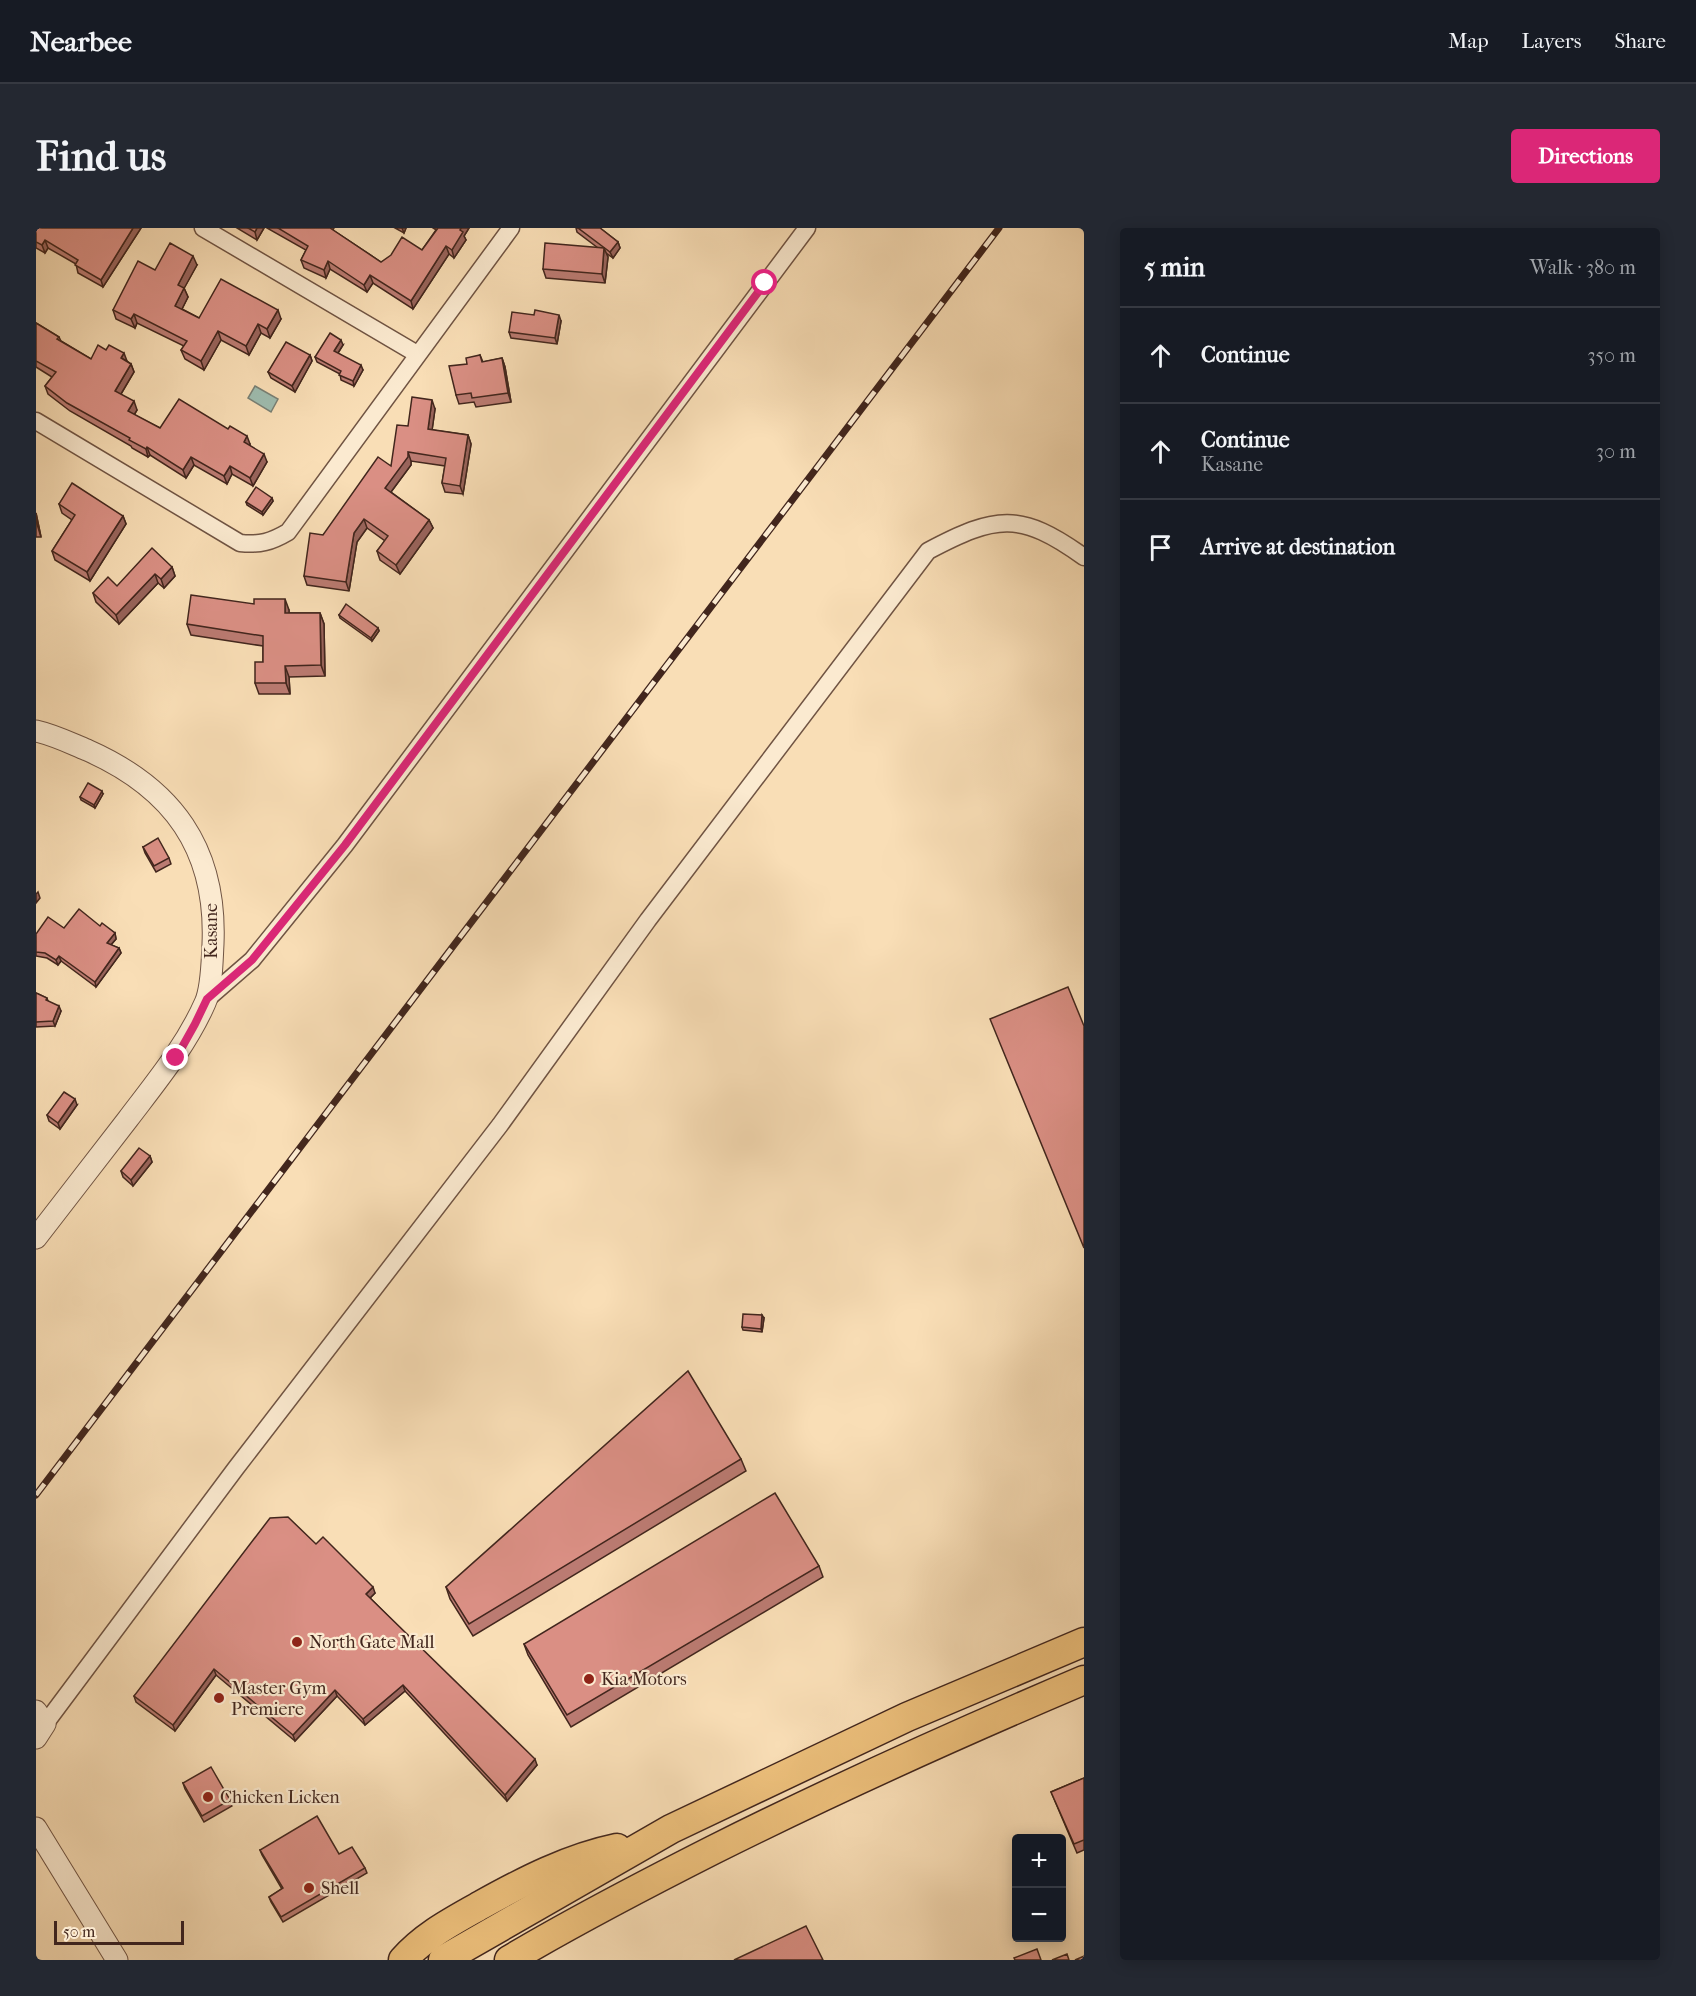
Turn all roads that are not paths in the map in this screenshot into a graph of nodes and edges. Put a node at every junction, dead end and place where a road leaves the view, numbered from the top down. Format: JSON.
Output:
{"nodes":[{"id":1,"x":203,"y":228,"type":"edge"},
{"id":2,"x":511,"y":228,"type":"edge"},
{"id":3,"x":807,"y":228,"type":"edge"},
{"id":4,"x":417,"y":354,"type":"junction"},
{"id":5,"x":36,"y":422,"type":"edge"},
{"id":6,"x":1084,"y":557,"type":"edge"},
{"id":7,"x":36,"y":731,"type":"edge"},
{"id":8,"x":207,"y":999,"type":"junction"},
{"id":9,"x":36,"y":1238,"type":"edge"},
{"id":10,"x":1084,"y":1642,"type":"edge"},
{"id":11,"x":1084,"y":1680,"type":"edge"},
{"id":12,"x":39,"y":1724,"type":"edge"},
{"id":13,"x":36,"y":1828,"type":"edge"},
{"id":14,"x":648,"y":1842,"type":"junction"},
{"id":15,"x":573,"y":1922,"type":"junction"},
{"id":16,"x":117,"y":1960,"type":"edge"},
{"id":17,"x":403,"y":1960,"type":"edge"},
{"id":18,"x":443,"y":1960,"type":"edge"},
{"id":19,"x":510,"y":1960,"type":"edge"},
{"id":20,"x":530,"y":1960,"type":"edge"}],
"edges":[{"from":1,"to":4,"type":"street"},
{"from":2,"to":4,"type":"street"},
{"from":3,"to":8,"type":"street"},
{"from":4,"to":5,"type":"street"},
{"from":6,"to":12,"type":"street"},
{"from":7,"to":8,"type":"street","name":"Kasane"},
{"from":8,"to":9,"type":"street","name":"Kasane"},
{"from":10,"to":14,"type":"highway"},
{"from":11,"to":15,"type":"highway"},
{"from":13,"to":16,"type":"street"},
{"from":14,"to":17,"type":"highway"},
{"from":14,"to":18,"type":"highway"},
{"from":15,"to":19,"type":"highway"},
{"from":15,"to":20,"type":"highway"}]}
